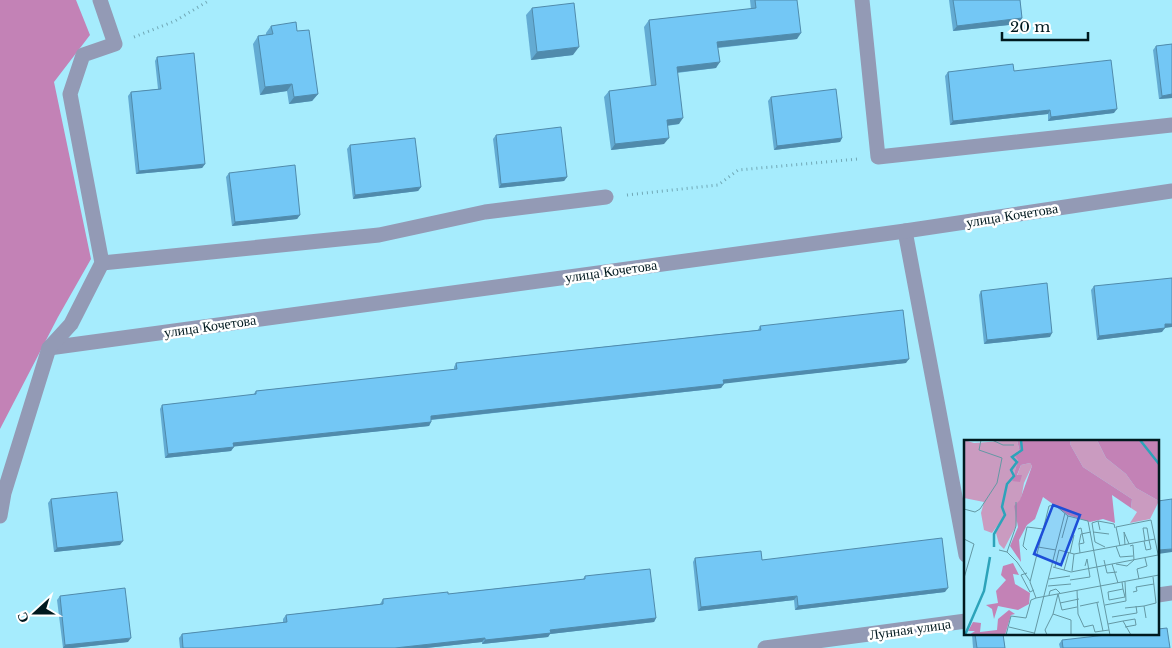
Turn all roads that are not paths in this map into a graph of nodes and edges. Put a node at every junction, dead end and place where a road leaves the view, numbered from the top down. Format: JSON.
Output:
{"nodes":[{"id":1,"x":100,"y":0,"type":"edge"},
{"id":2,"x":862,"y":0,"type":"edge"},
{"id":3,"x":1172,"y":125,"type":"edge"},
{"id":4,"x":1172,"y":191,"type":"edge"},
{"id":5,"x":606,"y":197,"type":"road end"},
{"id":6,"x":905,"y":232,"type":"junction"},
{"id":7,"x":102,"y":262,"type":"junction"},
{"id":8,"x":49,"y":348,"type":"junction"},
{"id":9,"x":0,"y":516,"type":"edge"},
{"id":10,"x":964,"y":544,"type":"edge"},
{"id":11,"x":964,"y":622,"type":"edge"},
{"id":12,"x":765,"y":648,"type":"edge"}],
"edges":[{"from":1,"to":7,"type":"street"},
{"from":2,"to":3,"type":"street"},
{"from":4,"to":6,"type":"street","name":"улица Кочетова"},
{"from":5,"to":7,"type":"street"},
{"from":6,"to":8,"type":"street","name":"улица Кочетова"},
{"from":6,"to":10,"type":"street"},
{"from":7,"to":8,"type":"street"},
{"from":8,"to":9,"type":"street"},
{"from":11,"to":12,"type":"street","name":"Лунная улица"}]}
